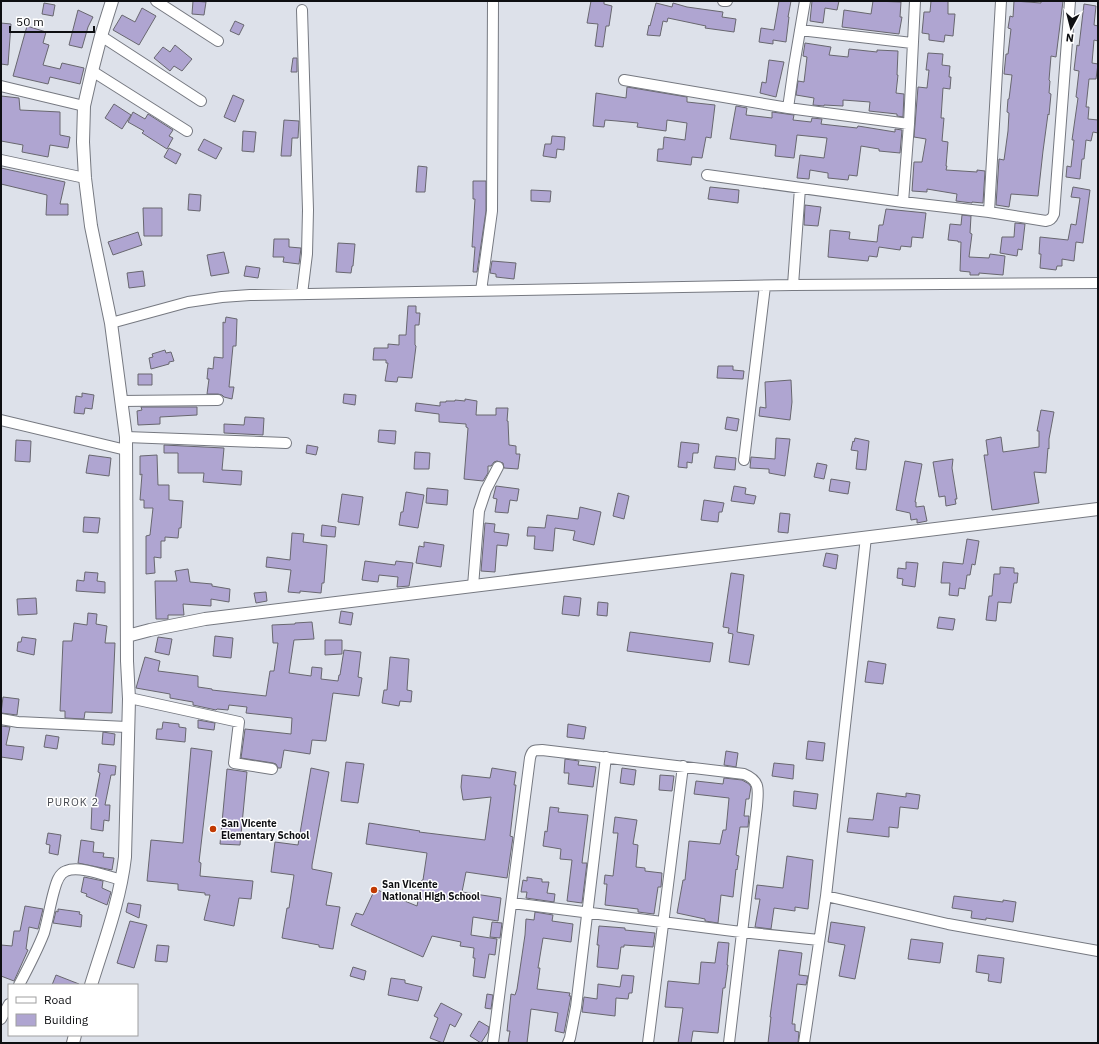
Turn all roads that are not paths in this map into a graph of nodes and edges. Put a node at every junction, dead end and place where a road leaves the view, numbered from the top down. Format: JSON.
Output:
{"nodes":[{"id":1,"x":112,"y":1,"type":"edge"},
{"id":2,"x":156,"y":1,"type":"edge"},
{"id":3,"x":493,"y":1,"type":"edge"},
{"id":4,"x":723,"y":1,"type":"edge"},
{"id":5,"x":726,"y":1,"type":"edge"},
{"id":6,"x":805,"y":1,"type":"edge"},
{"id":7,"x":914,"y":1,"type":"edge"},
{"id":8,"x":1002,"y":1,"type":"edge"},
{"id":9,"x":1070,"y":1,"type":"edge"},
{"id":10,"x":302,"y":10,"type":"dead end"},
{"id":11,"x":800,"y":30,"type":"junction"},
{"id":12,"x":101,"y":36,"type":"junction"},
{"id":13,"x":218,"y":41,"type":"dead end"},
{"id":14,"x":912,"y":43,"type":"junction"},
{"id":15,"x":92,"y":71,"type":"junction"},
{"id":16,"x":624,"y":80,"type":"dead end"},
{"id":17,"x":1,"y":86,"type":"edge"},
{"id":18,"x":202,"y":101,"type":"dead end"},
{"id":19,"x":84,"y":106,"type":"junction"},
{"id":20,"x":788,"y":108,"type":"junction"},
{"id":21,"x":909,"y":124,"type":"junction"},
{"id":22,"x":187,"y":130,"type":"dead end"},
{"id":23,"x":1,"y":160,"type":"edge"},
{"id":24,"x":707,"y":175,"type":"dead end"},
{"id":25,"x":85,"y":178,"type":"junction"},
{"id":26,"x":800,"y":188,"type":"junction"},
{"id":27,"x":903,"y":202,"type":"junction"},
{"id":28,"x":989,"y":212,"type":"junction"},
{"id":29,"x":1098,"y":283,"type":"edge"},
{"id":30,"x":792,"y":285,"type":"junction"},
{"id":31,"x":765,"y":286,"type":"junction"},
{"id":32,"x":481,"y":291,"type":"junction"},
{"id":33,"x":302,"y":294,"type":"junction"},
{"id":34,"x":111,"y":323,"type":"junction"},
{"id":35,"x":218,"y":400,"type":"dead end"},
{"id":36,"x":122,"y":401,"type":"junction"},
{"id":37,"x":1,"y":420,"type":"edge"},
{"id":38,"x":126,"y":437,"type":"junction"},
{"id":39,"x":286,"y":443,"type":"dead end"},
{"id":40,"x":126,"y":450,"type":"junction"},
{"id":41,"x":744,"y":460,"type":"dead end"},
{"id":42,"x":498,"y":467,"type":"dead end"},
{"id":43,"x":1098,"y":509,"type":"edge"},
{"id":44,"x":866,"y":537,"type":"junction"},
{"id":45,"x":473,"y":586,"type":"junction"},
{"id":46,"x":127,"y":636,"type":"junction"},
{"id":47,"x":129,"y":699,"type":"junction"},
{"id":48,"x":1,"y":719,"type":"edge"},
{"id":49,"x":128,"y":727,"type":"junction"},
{"id":50,"x":606,"y":757,"type":"junction"},
{"id":51,"x":683,"y":766,"type":"junction"},
{"id":52,"x":272,"y":769,"type":"dead end"},
{"id":53,"x":122,"y":880,"type":"junction"},
{"id":54,"x":826,"y":896,"type":"junction"},
{"id":55,"x":512,"y":903,"type":"junction"},
{"id":56,"x":589,"y":913,"type":"junction"},
{"id":57,"x":664,"y":922,"type":"junction"},
{"id":58,"x":741,"y":932,"type":"junction"},
{"id":59,"x":819,"y":940,"type":"junction"},
{"id":60,"x":1098,"y":951,"type":"edge"},
{"id":61,"x":20,"y":984,"type":"edge"},
{"id":62,"x":91,"y":984,"type":"edge"},
{"id":63,"x":8,"y":1006,"type":"edge"},
{"id":64,"x":1,"y":1019,"type":"edge"},
{"id":65,"x":493,"y":1043,"type":"edge"},
{"id":66,"x":568,"y":1043,"type":"edge"},
{"id":67,"x":648,"y":1043,"type":"edge"},
{"id":68,"x":729,"y":1043,"type":"edge"},
{"id":69,"x":804,"y":1043,"type":"edge"}],
"edges":[{"from":1,"to":12,"type":"street"},
{"from":2,"to":13,"type":"street"},
{"from":3,"to":32,"type":"street"},
{"from":4,"to":5,"type":"street"},
{"from":6,"to":11,"type":"street"},
{"from":7,"to":14,"type":"street"},
{"from":8,"to":28,"type":"street"},
{"from":9,"to":28,"type":"street"},
{"from":10,"to":33,"type":"street"},
{"from":11,"to":14,"type":"street"},
{"from":11,"to":20,"type":"street"},
{"from":12,"to":15,"type":"street"},
{"from":12,"to":18,"type":"street"},
{"from":14,"to":21,"type":"street"},
{"from":15,"to":19,"type":"street"},
{"from":15,"to":22,"type":"street"},
{"from":16,"to":20,"type":"street"},
{"from":17,"to":19,"type":"street"},
{"from":19,"to":25,"type":"street"},
{"from":20,"to":21,"type":"street"},
{"from":21,"to":27,"type":"street"},
{"from":23,"to":25,"type":"street"},
{"from":24,"to":26,"type":"street"},
{"from":25,"to":34,"type":"street"},
{"from":26,"to":27,"type":"street"},
{"from":26,"to":30,"type":"street"},
{"from":27,"to":28,"type":"street"},
{"from":29,"to":30,"type":"street"},
{"from":30,"to":31,"type":"street"},
{"from":31,"to":32,"type":"street"},
{"from":31,"to":41,"type":"street"},
{"from":32,"to":33,"type":"street"},
{"from":33,"to":34,"type":"street"},
{"from":34,"to":36,"type":"street"},
{"from":35,"to":36,"type":"street"},
{"from":36,"to":38,"type":"street"},
{"from":37,"to":40,"type":"street"},
{"from":38,"to":39,"type":"street"},
{"from":38,"to":40,"type":"street"},
{"from":40,"to":46,"type":"street"},
{"from":42,"to":45,"type":"street"},
{"from":43,"to":44,"type":"street"},
{"from":44,"to":45,"type":"street"},
{"from":44,"to":54,"type":"street"},
{"from":45,"to":46,"type":"street"},
{"from":46,"to":47,"type":"street"},
{"from":47,"to":49,"type":"street"},
{"from":47,"to":52,"type":"street"},
{"from":48,"to":49,"type":"street"},
{"from":49,"to":53,"type":"street"},
{"from":50,"to":51,"type":"street"},
{"from":50,"to":55,"type":"street"},
{"from":50,"to":56,"type":"street"},
{"from":51,"to":57,"type":"street"},
{"from":51,"to":58,"type":"street"},
{"from":53,"to":61,"type":"street"},
{"from":53,"to":62,"type":"street"},
{"from":54,"to":59,"type":"street"},
{"from":54,"to":60,"type":"street"},
{"from":55,"to":56,"type":"street"},
{"from":55,"to":65,"type":"street"},
{"from":56,"to":57,"type":"street"},
{"from":56,"to":66,"type":"street"},
{"from":57,"to":58,"type":"street"},
{"from":57,"to":67,"type":"street"},
{"from":58,"to":59,"type":"street"},
{"from":58,"to":68,"type":"street"},
{"from":59,"to":69,"type":"street"},
{"from":63,"to":64,"type":"street"}]}
